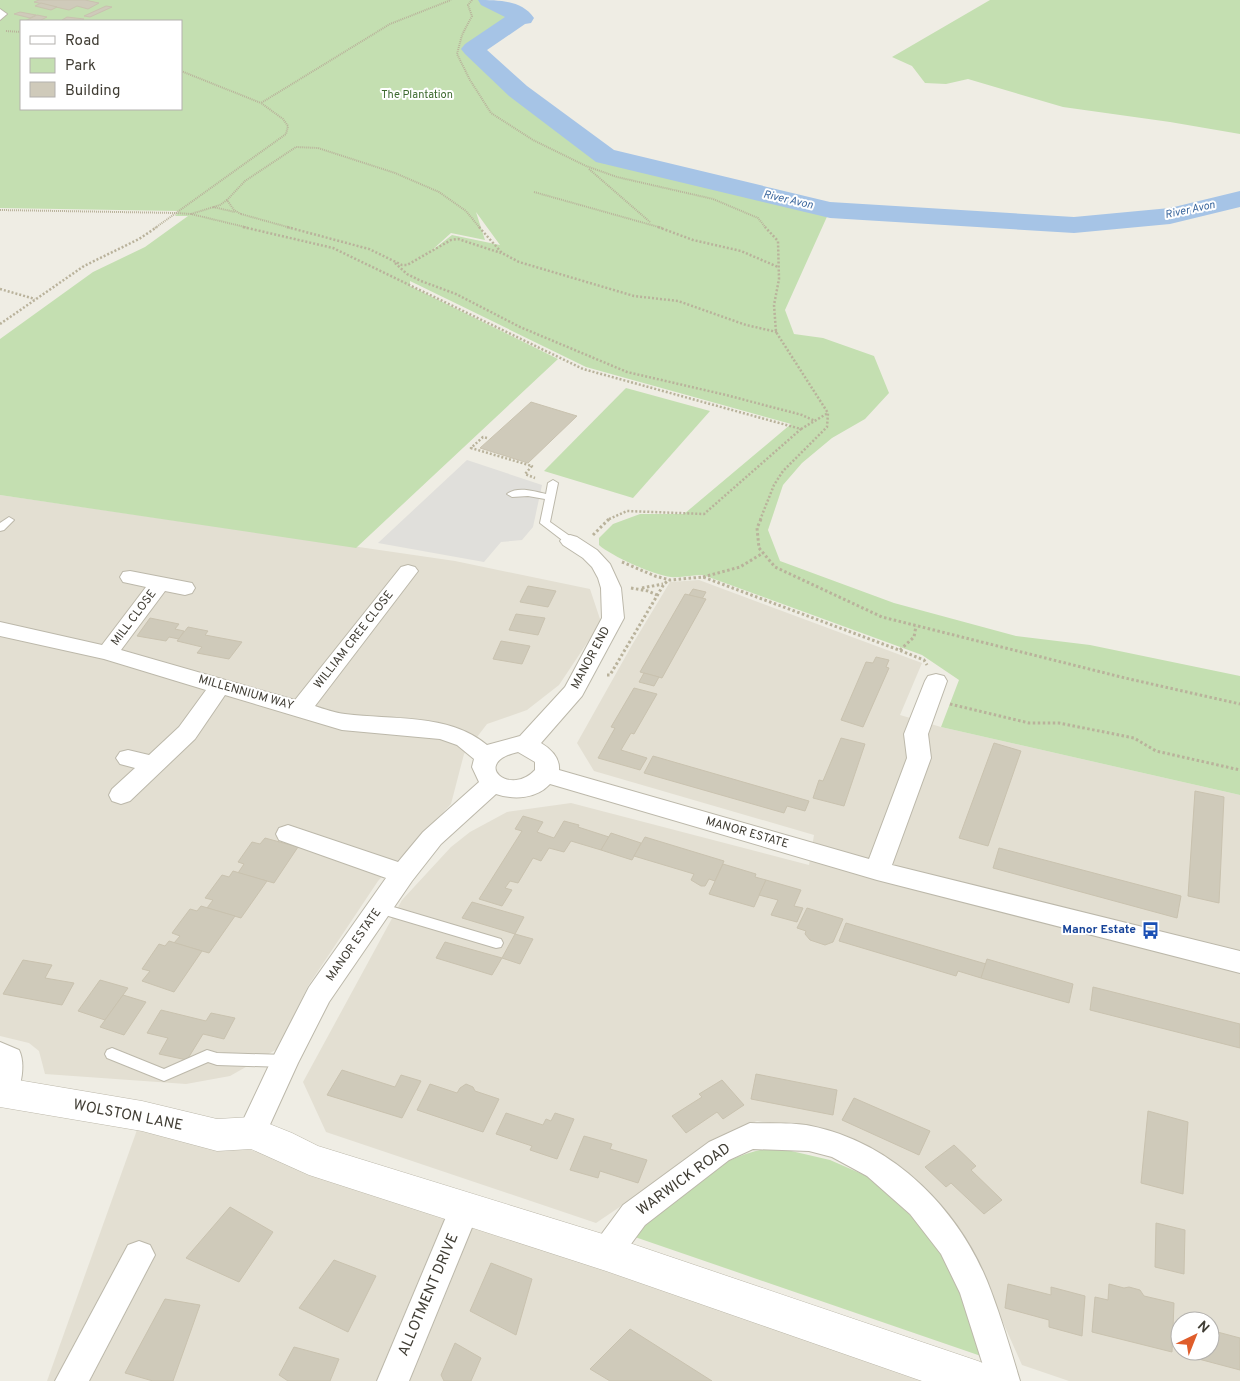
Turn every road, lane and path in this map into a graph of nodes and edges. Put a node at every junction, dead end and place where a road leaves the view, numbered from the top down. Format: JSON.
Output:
{"nodes":[{"id":1,"x":451,"y":0,"type":"edge"},
{"id":2,"x":472,"y":0,"type":"edge"},
{"id":3,"x":0,"y":11,"type":"edge"},
{"id":4,"x":0,"y":18,"type":"edge"},
{"id":5,"x":0,"y":30,"type":"edge"},
{"id":6,"x":20,"y":32,"type":"edge"},
{"id":7,"x":182,"y":71,"type":"edge"},
{"id":8,"x":261,"y":102,"type":"junction"},
{"id":9,"x":586,"y":166,"type":"junction"},
{"id":10,"x":534,"y":192,"type":"dead end"},
{"id":11,"x":227,"y":200,"type":"junction"},
{"id":12,"x":213,"y":207,"type":"junction"},
{"id":13,"x":0,"y":210,"type":"edge"},
{"id":14,"x":176,"y":213,"type":"junction"},
{"id":15,"x":191,"y":214,"type":"junction"},
{"id":16,"x":241,"y":214,"type":"junction"},
{"id":17,"x":652,"y":224,"type":"junction"},
{"id":18,"x":502,"y":253,"type":"junction"},
{"id":19,"x":394,"y":263,"type":"junction"},
{"id":20,"x":778,"y":267,"type":"junction"},
{"id":21,"x":407,"y":274,"type":"junction"},
{"id":22,"x":406,"y":282,"type":"junction"},
{"id":23,"x":0,"y":289,"type":"edge"},
{"id":24,"x":35,"y":299,"type":"junction"},
{"id":25,"x":0,"y":324,"type":"edge"},
{"id":26,"x":777,"y":332,"type":"junction"},
{"id":27,"x":828,"y":413,"type":"junction"},
{"id":28,"x":815,"y":421,"type":"junction"},
{"id":29,"x":801,"y":429,"type":"junction"},
{"id":30,"x":553,"y":483,"type":"dead end"},
{"id":31,"x":512,"y":494,"type":"dead end"},
{"id":32,"x":549,"y":497,"type":"junction"},
{"id":33,"x":9,"y":520,"type":"dead end"},
{"id":34,"x":0,"y":528,"type":"edge"},
{"id":35,"x":581,"y":540,"type":"junction"},
{"id":36,"x":763,"y":553,"type":"junction"},
{"id":37,"x":619,"y":561,"type":"dead end"},
{"id":38,"x":408,"y":571,"type":"dead end"},
{"id":39,"x":130,"y":577,"type":"dead end"},
{"id":40,"x":703,"y":577,"type":"junction"},
{"id":41,"x":670,"y":580,"type":"junction"},
{"id":42,"x":160,"y":583,"type":"junction"},
{"id":43,"x":664,"y":584,"type":"junction"},
{"id":44,"x":185,"y":588,"type":"dead end"},
{"id":45,"x":639,"y":588,"type":"dead end"},
{"id":46,"x":916,"y":626,"type":"junction"},
{"id":47,"x":0,"y":629,"type":"edge"},
{"id":48,"x":899,"y":650,"type":"junction"},
{"id":49,"x":107,"y":653,"type":"junction"},
{"id":50,"x":582,"y":677,"type":"junction"},
{"id":51,"x":936,"y":681,"type":"junction"},
{"id":52,"x":222,"y":685,"type":"junction"},
{"id":53,"x":1240,"y":704,"type":"edge"},
{"id":54,"x":300,"y":709,"type":"junction"},
{"id":55,"x":526,"y":745,"type":"junction"},
{"id":56,"x":486,"y":757,"type":"junction"},
{"id":57,"x":128,"y":758,"type":"dead end"},
{"id":58,"x":154,"y":764,"type":"junction"},
{"id":59,"x":1240,"y":770,"type":"edge"},
{"id":60,"x":545,"y":774,"type":"junction"},
{"id":61,"x":493,"y":783,"type":"junction"},
{"id":62,"x":121,"y":795,"type":"dead end"},
{"id":63,"x":288,"y":834,"type":"dead end"},
{"id":64,"x":877,"y":870,"type":"junction"},
{"id":65,"x":403,"y":874,"type":"junction"},
{"id":66,"x":380,"y":908,"type":"junction"},
{"id":67,"x":496,"y":943,"type":"dead end"},
{"id":68,"x":1240,"y":962,"type":"edge"},
{"id":69,"x":0,"y":1054,"type":"edge"},
{"id":70,"x":112,"y":1054,"type":"dead end"},
{"id":71,"x":285,"y":1061,"type":"junction"},
{"id":72,"x":2,"y":1092,"type":"edge"},
{"id":73,"x":252,"y":1133,"type":"junction"},
{"id":74,"x":465,"y":1208,"type":"junction"},
{"id":75,"x":606,"y":1253,"type":"junction"},
{"id":76,"x":139,"y":1255,"type":"dead end"},
{"id":77,"x":71,"y":1381,"type":"edge"},
{"id":78,"x":393,"y":1381,"type":"edge"},
{"id":79,"x":978,"y":1381,"type":"edge"},
{"id":80,"x":1004,"y":1381,"type":"edge"}],
"edges":[{"from":1,"to":8,"type":"path"},
{"from":2,"to":9,"type":"path"},
{"from":3,"to":4,"type":"lane"},
{"from":5,"to":6,"type":"path"},
{"from":7,"to":8,"type":"path"},
{"from":8,"to":14,"type":"path"},
{"from":9,"to":17,"type":"path"},
{"from":9,"to":20,"type":"path"},
{"from":10,"to":17,"type":"path"},
{"from":11,"to":12,"type":"path"},
{"from":11,"to":16,"type":"path"},
{"from":11,"to":18,"type":"path"},
{"from":12,"to":15,"type":"path"},
{"from":12,"to":16,"type":"path"},
{"from":13,"to":14,"type":"path"},
{"from":14,"to":15,"type":"path"},
{"from":14,"to":24,"type":"path"},
{"from":15,"to":22,"type":"path"},
{"from":16,"to":19,"type":"path"},
{"from":17,"to":20,"type":"path"},
{"from":18,"to":19,"type":"path"},
{"from":18,"to":26,"type":"path"},
{"from":19,"to":21,"type":"path"},
{"from":20,"to":26,"type":"path"},
{"from":21,"to":22,"type":"path"},
{"from":21,"to":28,"type":"path"},
{"from":22,"to":29,"type":"path"},
{"from":23,"to":24,"type":"path"},
{"from":24,"to":25,"type":"path"},
{"from":26,"to":27,"type":"path"},
{"from":27,"to":28,"type":"path"},
{"from":27,"to":36,"type":"path"},
{"from":28,"to":29,"type":"path"},
{"from":29,"to":35,"type":"path"},
{"from":30,"to":32,"type":"lane"},
{"from":31,"to":32,"type":"lane"},
{"from":32,"to":35,"type":"lane"},
{"from":33,"to":34,"type":"lane"},
{"from":35,"to":50,"type":"street","name":"MANOR END"},
{"from":36,"to":40,"type":"path"},
{"from":36,"to":46,"type":"path"},
{"from":37,"to":41,"type":"path"},
{"from":38,"to":54,"type":"street","name":"WILLIAM CREE CLOSE"},
{"from":39,"to":42,"type":"street"},
{"from":40,"to":41,"type":"path"},
{"from":40,"to":48,"type":"path"},
{"from":41,"to":43,"type":"path"},
{"from":42,"to":44,"type":"street"},
{"from":42,"to":49,"type":"street","name":"MILL CLOSE"},
{"from":43,"to":45,"type":"path"},
{"from":43,"to":50,"type":"path"},
{"from":46,"to":48,"type":"path"},
{"from":46,"to":53,"type":"path"},
{"from":47,"to":49,"type":"street","name":"MILLENNIUM WAY"},
{"from":48,"to":51,"type":"path"},
{"from":49,"to":52,"type":"street","name":"MILLENNIUM WAY"},
{"from":50,"to":55,"type":"street","name":"MANOR END"},
{"from":51,"to":59,"type":"path"},
{"from":51,"to":64,"type":"street"},
{"from":52,"to":54,"type":"street","name":"MILLENNIUM WAY"},
{"from":52,"to":58,"type":"street"},
{"from":54,"to":56,"type":"street","name":"MILLENNIUM WAY"},
{"from":55,"to":56,"type":"street"},
{"from":55,"to":60,"type":"street"},
{"from":56,"to":61,"type":"street"},
{"from":57,"to":58,"type":"street"},
{"from":58,"to":62,"type":"street"},
{"from":60,"to":61,"type":"street"},
{"from":60,"to":64,"type":"street","name":"MANOR ESTATE"},
{"from":61,"to":65,"type":"street","name":"MANOR ESTATE"},
{"from":63,"to":65,"type":"street"},
{"from":64,"to":68,"type":"street","name":"MANOR ESTATE"},
{"from":65,"to":66,"type":"street","name":"MANOR ESTATE"},
{"from":66,"to":67,"type":"lane"},
{"from":66,"to":71,"type":"street","name":"MANOR ESTATE"},
{"from":69,"to":72,"type":"street","name":"WOLSTON LANE"},
{"from":70,"to":71,"type":"lane"},
{"from":71,"to":73,"type":"street","name":"MANOR ESTATE"},
{"from":72,"to":73,"type":"street","name":"WOLSTON LANE"},
{"from":73,"to":74,"type":"street"},
{"from":74,"to":75,"type":"street"},
{"from":74,"to":78,"type":"street","name":"ALLOTMENT DRIVE"},
{"from":75,"to":79,"type":"street"},
{"from":75,"to":80,"type":"street","name":"WARWICK ROAD"},
{"from":76,"to":77,"type":"street"}]}
